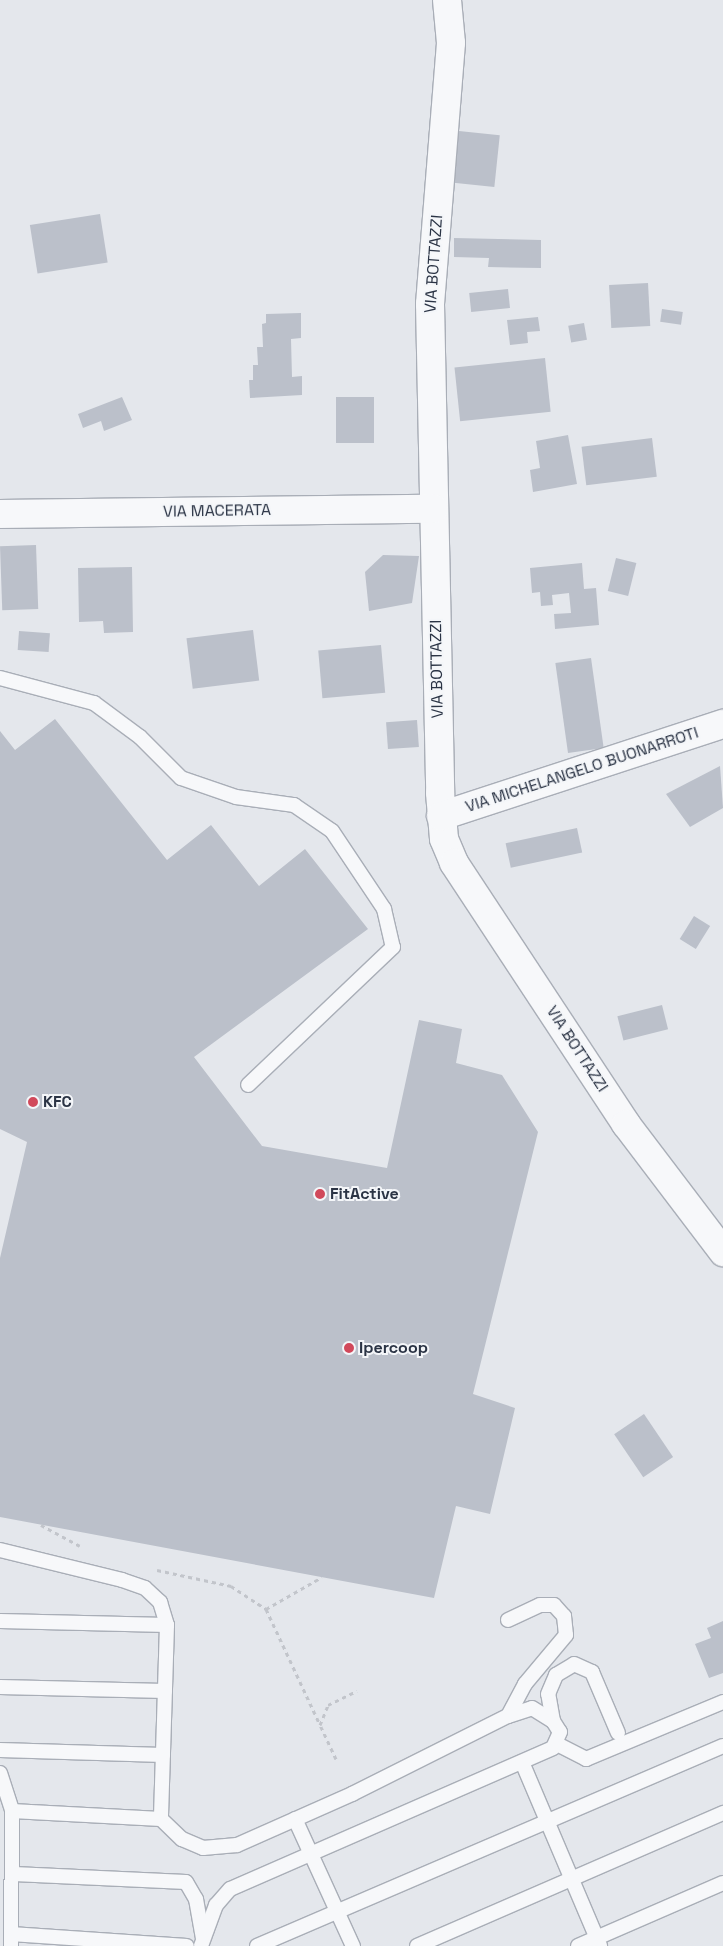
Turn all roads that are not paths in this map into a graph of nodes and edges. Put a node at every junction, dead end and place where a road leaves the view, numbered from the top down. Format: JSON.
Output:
{"nodes":[{"id":1,"x":446,"y":0,"type":"edge"},
{"id":2,"x":434,"y":508,"type":"junction"},
{"id":3,"x":0,"y":514,"type":"edge"},
{"id":4,"x":0,"y":678,"type":"edge"},
{"id":5,"x":723,"y":724,"type":"edge"},
{"id":6,"x":441,"y":816,"type":"junction"},
{"id":7,"x":248,"y":1085,"type":"dead end"},
{"id":8,"x":723,"y":1252,"type":"edge"},
{"id":9,"x":4,"y":1554,"type":"edge"},
{"id":10,"x":508,"y":1620,"type":"dead end"},
{"id":11,"x":0,"y":1621,"type":"edge"},
{"id":12,"x":167,"y":1625,"type":"junction"},
{"id":13,"x":0,"y":1687,"type":"edge"},
{"id":14,"x":165,"y":1691,"type":"junction"},
{"id":15,"x":723,"y":1702,"type":"edge"},
{"id":16,"x":508,"y":1716,"type":"junction"},
{"id":17,"x":553,"y":1721,"type":"junction"},
{"id":18,"x":618,"y":1733,"type":"dead end"},
{"id":19,"x":557,"y":1744,"type":"junction"},
{"id":20,"x":723,"y":1746,"type":"edge"},
{"id":21,"x":0,"y":1750,"type":"edge"},
{"id":22,"x":163,"y":1756,"type":"junction"},
{"id":23,"x":522,"y":1762,"type":"junction"},
{"id":24,"x":0,"y":1774,"type":"edge"},
{"id":25,"x":12,"y":1811,"type":"junction"},
{"id":26,"x":723,"y":1813,"type":"edge"},
{"id":27,"x":161,"y":1819,"type":"junction"},
{"id":28,"x":295,"y":1819,"type":"junction"},
{"id":29,"x":547,"y":1822,"type":"junction"},
{"id":30,"x":311,"y":1853,"type":"junction"},
{"id":31,"x":14,"y":1874,"type":"junction"},
{"id":32,"x":572,"y":1879,"type":"junction"},
{"id":33,"x":723,"y":1883,"type":"edge"},
{"id":34,"x":337,"y":1911,"type":"junction"},
{"id":35,"x":11,"y":1940,"type":"edge"},
{"id":36,"x":202,"y":1942,"type":"edge"},
{"id":37,"x":599,"y":1942,"type":"edge"},
{"id":38,"x":187,"y":1946,"type":"edge"},
{"id":39,"x":257,"y":1946,"type":"edge"},
{"id":40,"x":353,"y":1946,"type":"edge"},
{"id":41,"x":417,"y":1946,"type":"edge"},
{"id":42,"x":578,"y":1946,"type":"edge"}],
"edges":[{"from":1,"to":2,"type":"street","name":"VIA BOTTAZZI"},
{"from":2,"to":3,"type":"street","name":"VIA MACERATA"},
{"from":2,"to":6,"type":"street","name":"VIA BOTTAZZI"},
{"from":4,"to":7,"type":"lane"},
{"from":5,"to":6,"type":"street","name":"VIA MICHELANGELO BUONARROTI"},
{"from":6,"to":8,"type":"street","name":"VIA BOTTAZZI"},
{"from":9,"to":12,"type":"lane"},
{"from":10,"to":16,"type":"lane"},
{"from":11,"to":12,"type":"lane"},
{"from":12,"to":14,"type":"lane"},
{"from":13,"to":14,"type":"lane"},
{"from":14,"to":22,"type":"lane"},
{"from":15,"to":19,"type":"lane"},
{"from":16,"to":17,"type":"lane"},
{"from":16,"to":28,"type":"lane"},
{"from":17,"to":18,"type":"lane"},
{"from":17,"to":19,"type":"lane"},
{"from":19,"to":23,"type":"lane"},
{"from":20,"to":29,"type":"lane"},
{"from":21,"to":22,"type":"lane"},
{"from":22,"to":27,"type":"lane"},
{"from":23,"to":29,"type":"lane"},
{"from":23,"to":30,"type":"lane"},
{"from":24,"to":25,"type":"lane"},
{"from":25,"to":27,"type":"lane"},
{"from":25,"to":31,"type":"lane"},
{"from":26,"to":32,"type":"lane"},
{"from":27,"to":28,"type":"lane"},
{"from":28,"to":30,"type":"lane"},
{"from":29,"to":32,"type":"lane"},
{"from":29,"to":34,"type":"lane"},
{"from":30,"to":34,"type":"lane"},
{"from":30,"to":36,"type":"lane"},
{"from":31,"to":35,"type":"lane"},
{"from":31,"to":36,"type":"lane"},
{"from":32,"to":37,"type":"lane"},
{"from":32,"to":41,"type":"lane"},
{"from":33,"to":37,"type":"lane"},
{"from":34,"to":39,"type":"lane"},
{"from":34,"to":40,"type":"lane"},
{"from":35,"to":38,"type":"lane"},
{"from":37,"to":42,"type":"lane"}]}
